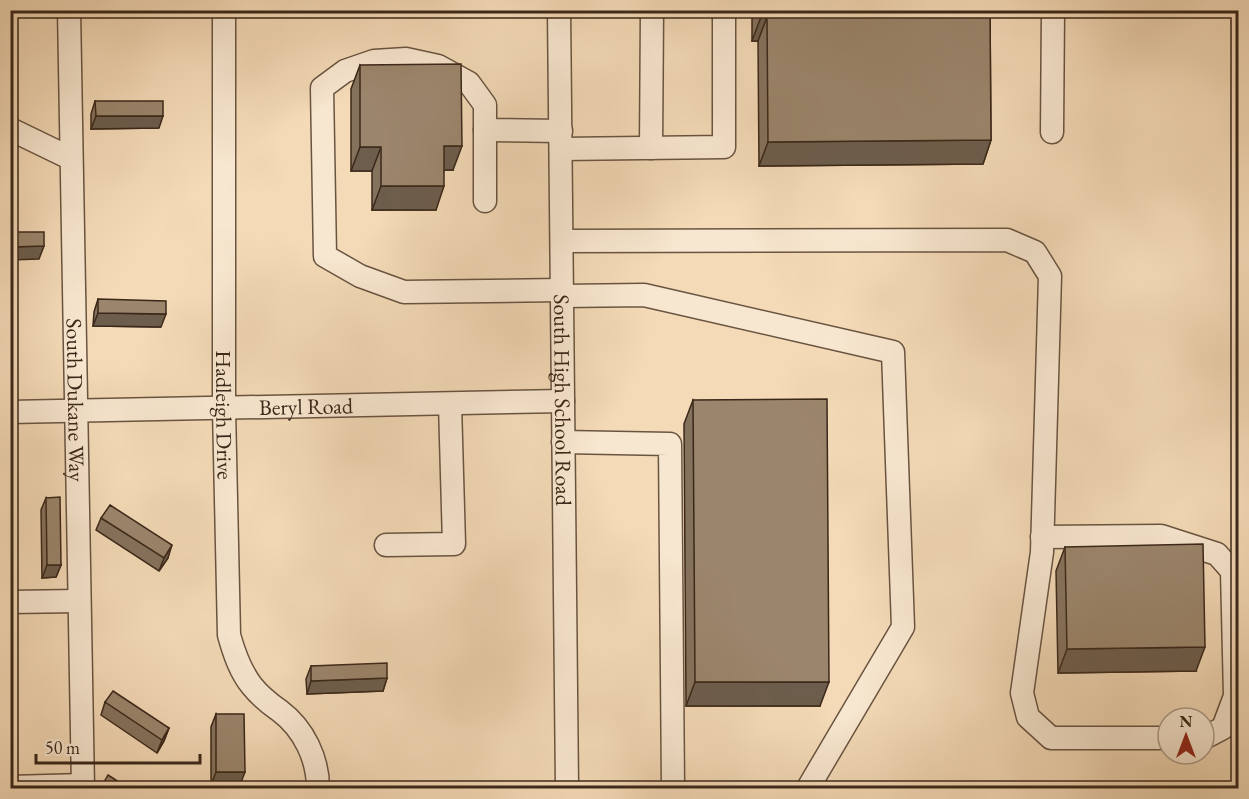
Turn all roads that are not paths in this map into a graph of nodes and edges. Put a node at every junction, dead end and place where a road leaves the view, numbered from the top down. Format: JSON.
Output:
{"nodes":[{"id":1,"x":69,"y":10,"type":"edge"},
{"id":2,"x":224,"y":10,"type":"edge"},
{"id":3,"x":559,"y":10,"type":"edge"},
{"id":4,"x":652,"y":10,"type":"edge"},
{"id":5,"x":724,"y":10,"type":"edge"},
{"id":6,"x":1053,"y":10,"type":"edge"},
{"id":7,"x":10,"y":129,"type":"edge"},
{"id":8,"x":485,"y":129,"type":"junction"},
{"id":9,"x":1052,"y":132,"type":"dead end"},
{"id":10,"x":561,"y":140,"type":"junction"},
{"id":11,"x":651,"y":148,"type":"junction"},
{"id":12,"x":70,"y":158,"type":"junction"},
{"id":13,"x":484,"y":201,"type":"dead end"},
{"id":14,"x":562,"y":241,"type":"junction"},
{"id":15,"x":562,"y":293,"type":"junction"},
{"id":16,"x":563,"y":401,"type":"junction"},
{"id":17,"x":450,"y":404,"type":"junction"},
{"id":18,"x":224,"y":409,"type":"junction"},
{"id":19,"x":76,"y":411,"type":"junction"},
{"id":20,"x":10,"y":412,"type":"edge"},
{"id":21,"x":563,"y":442,"type":"junction"},
{"id":22,"x":1042,"y":537,"type":"junction"},
{"id":23,"x":386,"y":545,"type":"dead end"},
{"id":24,"x":79,"y":601,"type":"junction"},
{"id":25,"x":10,"y":602,"type":"edge"},
{"id":26,"x":1216,"y":732,"type":"edge"},
{"id":27,"x":1156,"y":738,"type":"edge"},
{"id":28,"x":10,"y":787,"type":"edge"},
{"id":29,"x":83,"y":787,"type":"edge"},
{"id":30,"x":318,"y":789,"type":"edge"},
{"id":31,"x":567,"y":789,"type":"edge"},
{"id":32,"x":673,"y":789,"type":"edge"},
{"id":33,"x":808,"y":789,"type":"edge"}],
"edges":[{"from":1,"to":12,"type":"street","name":"South Dukane Way"},
{"from":2,"to":18,"type":"street","name":"Hadleigh Drive"},
{"from":3,"to":10,"type":"street","name":"South High School Road"},
{"from":4,"to":11,"type":"street"},
{"from":5,"to":11,"type":"street"},
{"from":6,"to":9,"type":"street"},
{"from":7,"to":12,"type":"street"},
{"from":8,"to":10,"type":"street"},
{"from":8,"to":13,"type":"street"},
{"from":8,"to":15,"type":"street"},
{"from":10,"to":11,"type":"street"},
{"from":10,"to":14,"type":"street","name":"South High School Road"},
{"from":12,"to":19,"type":"street","name":"South Dukane Way"},
{"from":14,"to":15,"type":"street","name":"South High School Road"},
{"from":14,"to":22,"type":"street"},
{"from":15,"to":16,"type":"street","name":"South High School Road"},
{"from":15,"to":33,"type":"street"},
{"from":16,"to":17,"type":"street","name":"Beryl Road"},
{"from":16,"to":21,"type":"street","name":"South High School Road"},
{"from":17,"to":18,"type":"street","name":"Beryl Road"},
{"from":17,"to":23,"type":"street"},
{"from":18,"to":19,"type":"street","name":"Beryl Road"},
{"from":18,"to":30,"type":"street","name":"Hadleigh Drive"},
{"from":19,"to":20,"type":"street","name":"Beryl Road"},
{"from":19,"to":24,"type":"street","name":"South Dukane Way"},
{"from":21,"to":31,"type":"street","name":"South High School Road"},
{"from":21,"to":32,"type":"street"},
{"from":22,"to":26,"type":"street"},
{"from":22,"to":27,"type":"street"},
{"from":24,"to":25,"type":"street"},
{"from":24,"to":29,"type":"street","name":"South Dukane Way"},
{"from":28,"to":29,"type":"street"}]}
